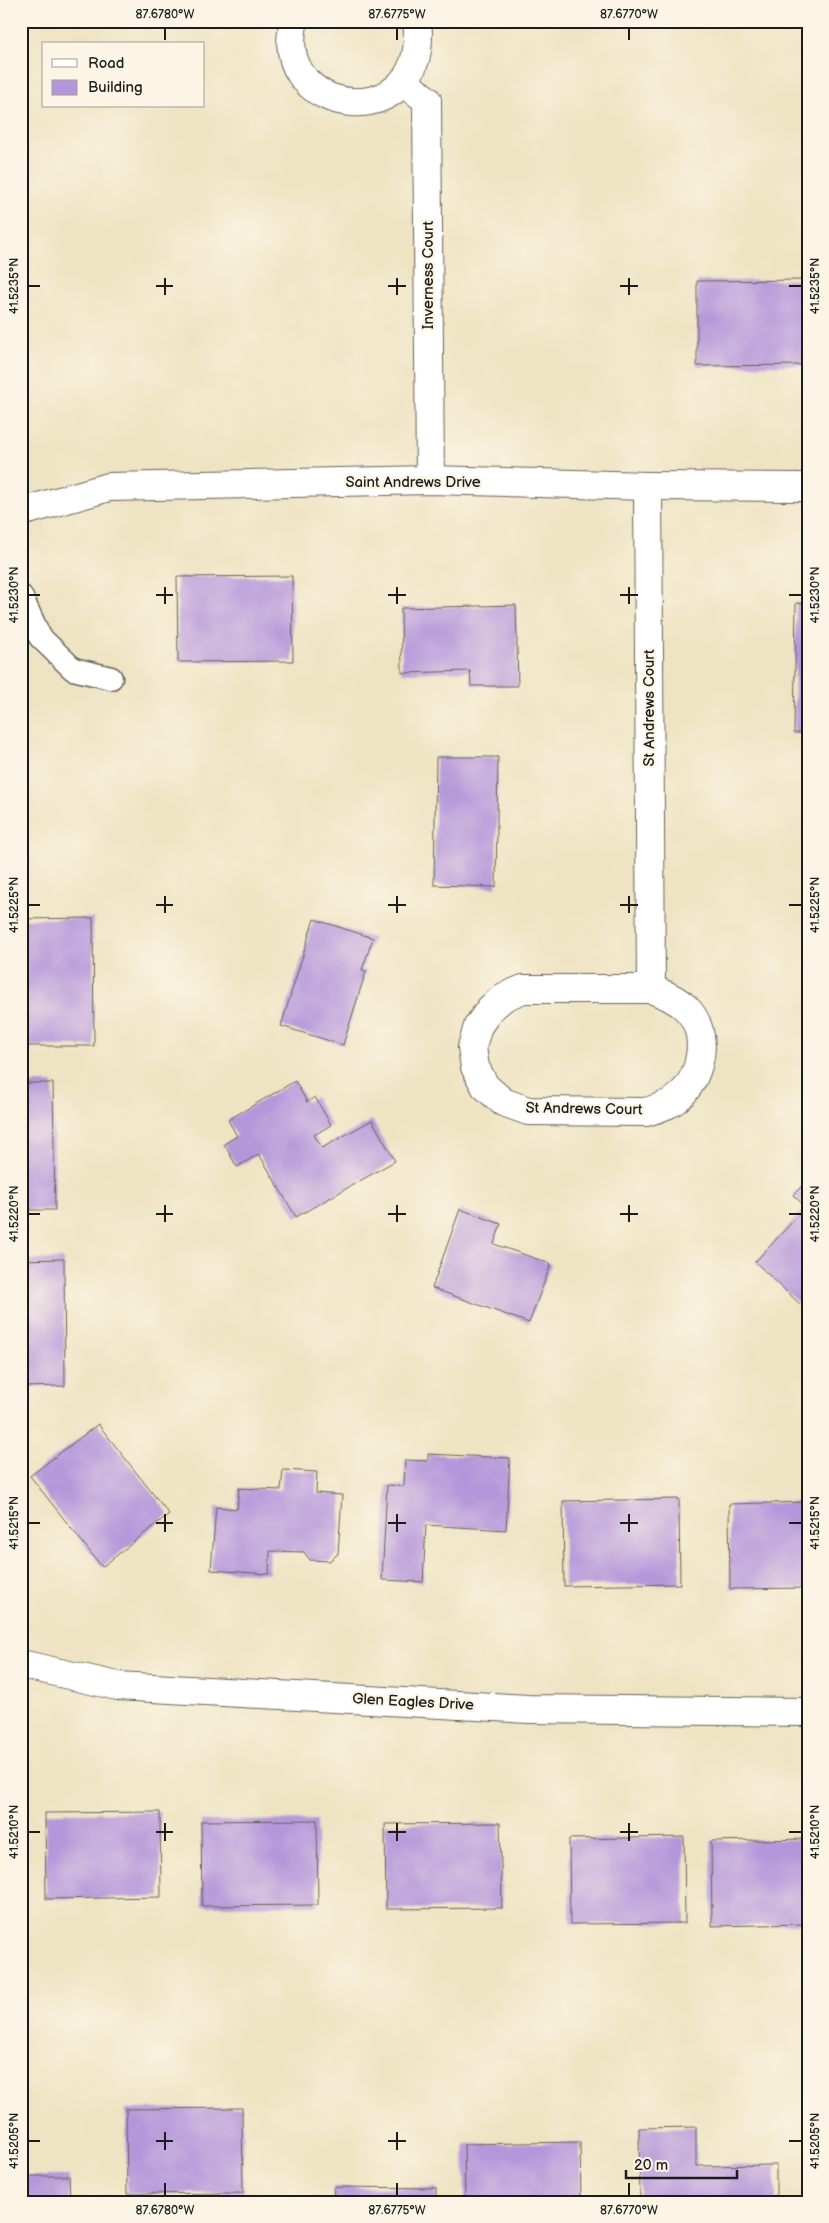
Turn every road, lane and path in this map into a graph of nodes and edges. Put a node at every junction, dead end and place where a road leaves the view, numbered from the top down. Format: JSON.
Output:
{"nodes":[{"id":1,"x":294,"y":21,"type":"edge"},
{"id":2,"x":417,"y":21,"type":"edge"},
{"id":3,"x":403,"y":82,"type":"junction"},
{"id":4,"x":430,"y":480,"type":"junction"},
{"id":5,"x":648,"y":486,"type":"junction"},
{"id":6,"x":808,"y":487,"type":"edge"},
{"id":7,"x":21,"y":512,"type":"edge"},
{"id":8,"x":21,"y":596,"type":"edge"},
{"id":9,"x":111,"y":678,"type":"dead end"},
{"id":10,"x":650,"y":989,"type":"junction"},
{"id":11,"x":21,"y":1664,"type":"edge"},
{"id":12,"x":808,"y":1712,"type":"edge"}],
"edges":[{"from":1,"to":3,"type":"street"},
{"from":2,"to":3,"type":"street"},
{"from":3,"to":4,"type":"street","name":"Inverness Court"},
{"from":4,"to":5,"type":"street","name":"Saint Andrews Drive"},
{"from":4,"to":7,"type":"street","name":"Saint Andrews Drive"},
{"from":5,"to":6,"type":"street","name":"Saint Andrews Drive"},
{"from":5,"to":10,"type":"street","name":"St Andrews Court"},
{"from":8,"to":9,"type":"lane"},
{"from":10,"to":10,"type":"street","name":"St Andrews Court"},
{"from":11,"to":12,"type":"street","name":"Glen Eagles Drive"}]}
